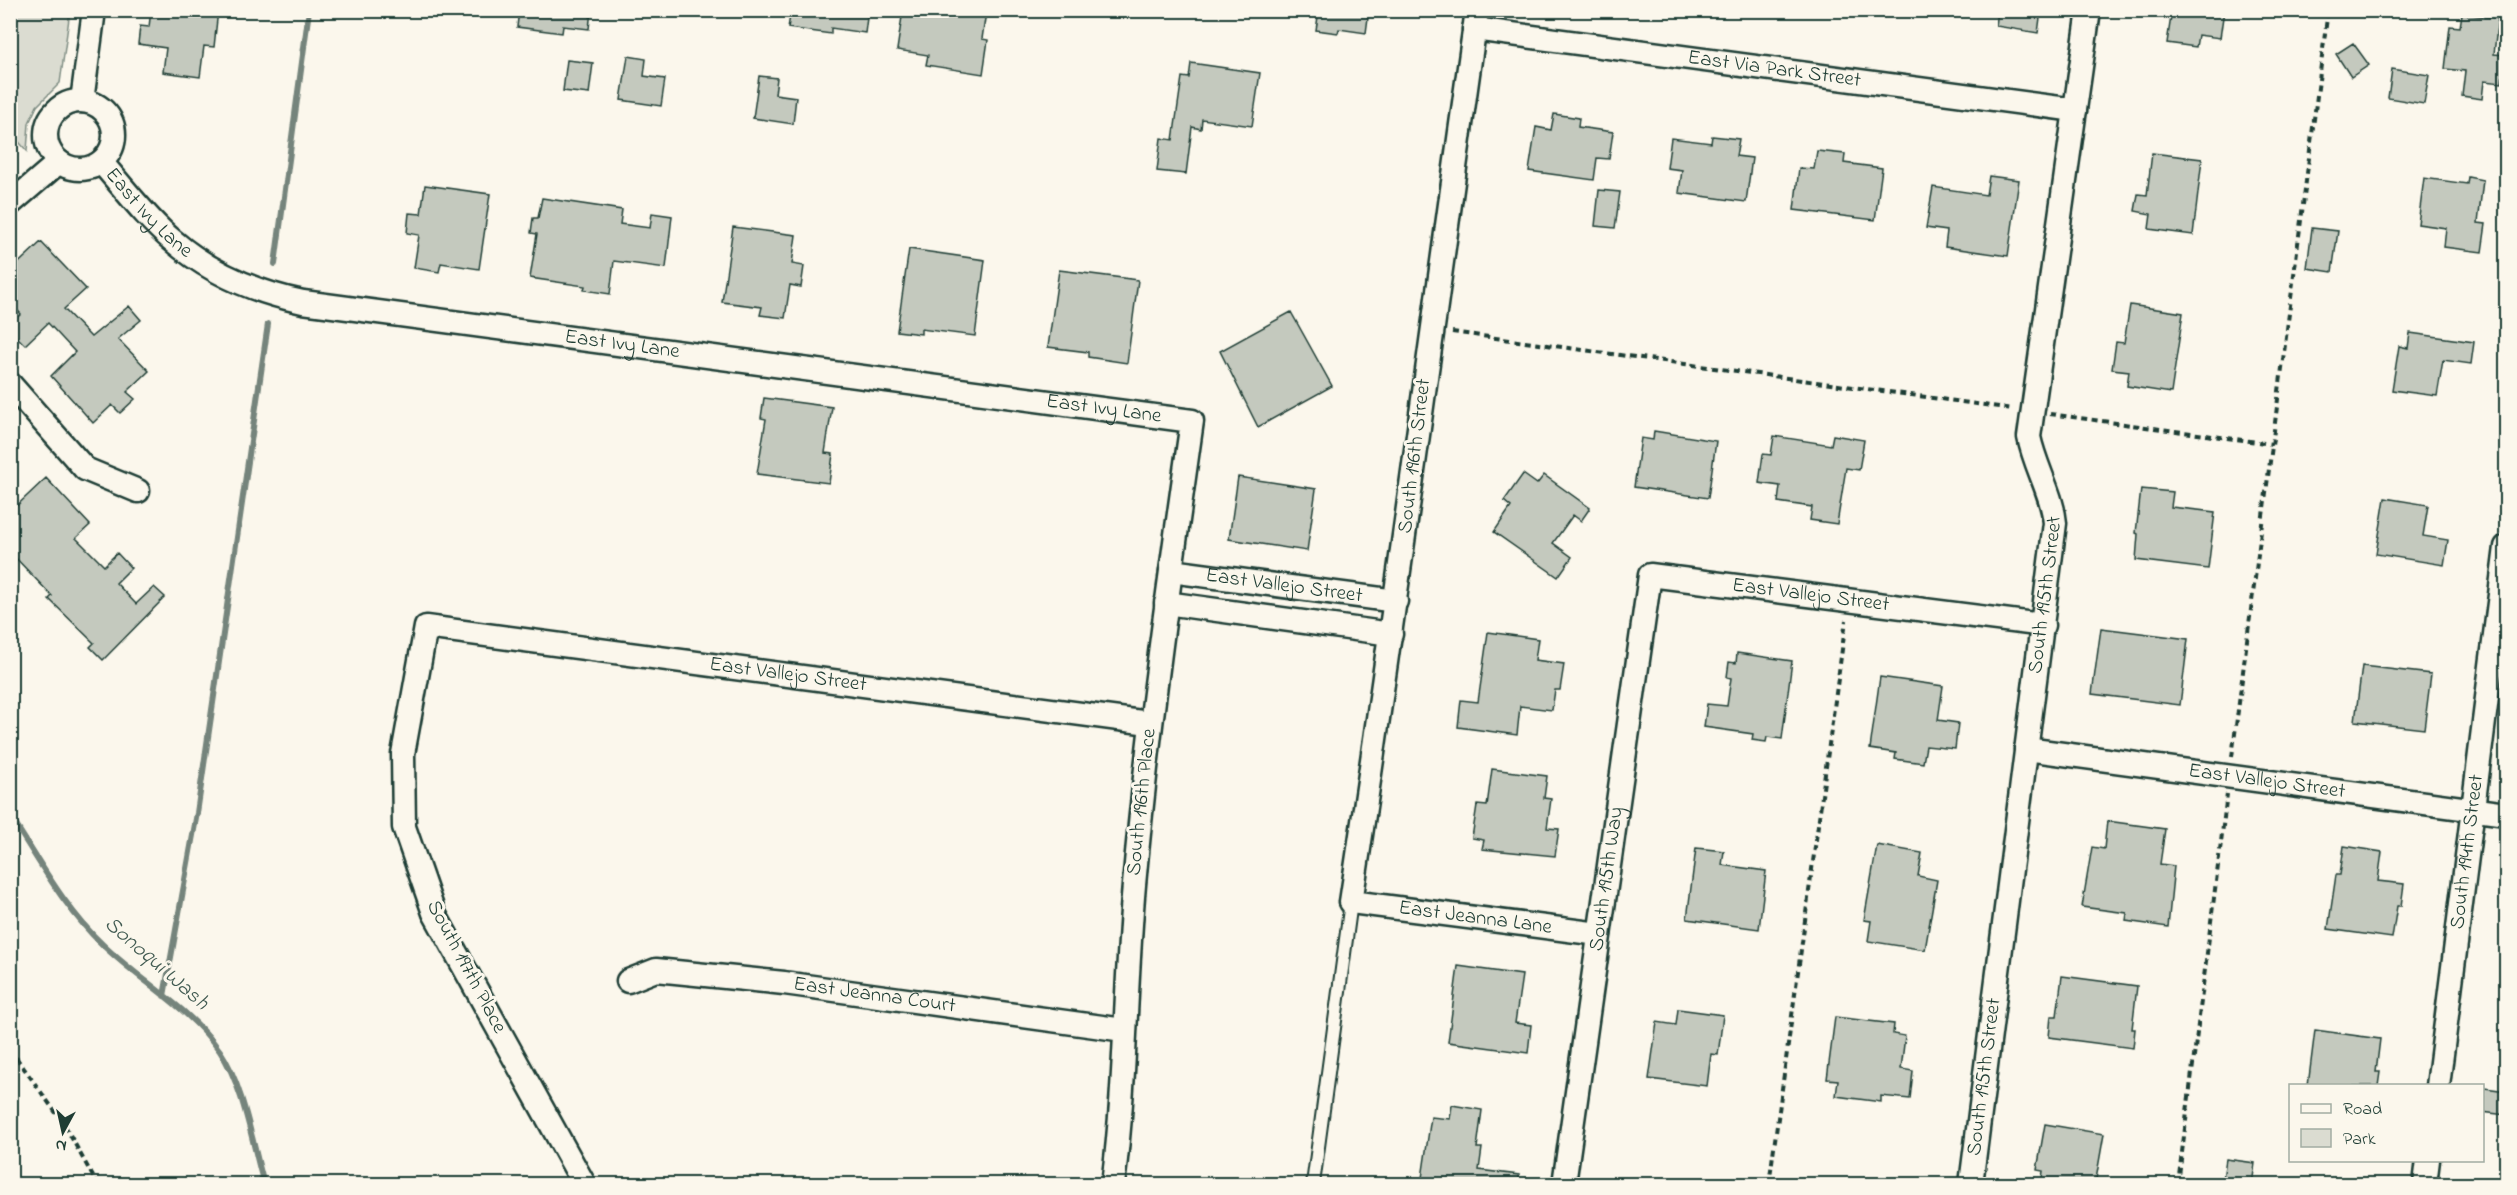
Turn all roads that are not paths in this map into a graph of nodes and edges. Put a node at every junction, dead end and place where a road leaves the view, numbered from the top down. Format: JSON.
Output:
{"nodes":[{"id":1,"x":94,"y":10,"type":"edge"},
{"id":2,"x":2089,"y":10,"type":"edge"},
{"id":3,"x":1476,"y":20,"type":"edge"},
{"id":4,"x":82,"y":101,"type":"junction"},
{"id":5,"x":2075,"y":110,"type":"junction"},
{"id":6,"x":59,"y":162,"type":"junction"},
{"id":7,"x":101,"y":162,"type":"junction"},
{"id":8,"x":10,"y":204,"type":"edge"},
{"id":9,"x":10,"y":384,"type":"edge"},
{"id":10,"x":1192,"y":421,"type":"joint"},
{"id":11,"x":138,"y":491,"type":"dead end"},
{"id":12,"x":2506,"y":547,"type":"edge"},
{"id":13,"x":1171,"y":571,"type":"junction"},
{"id":14,"x":1650,"y":575,"type":"joint"},
{"id":15,"x":1238,"y":580,"type":"junction"},
{"id":16,"x":1396,"y":601,"type":"junction"},
{"id":17,"x":1166,"y":603,"type":"junction"},
{"id":18,"x":1233,"y":612,"type":"junction"},
{"id":19,"x":2043,"y":625,"type":"junction"},
{"id":20,"x":426,"y":627,"type":"joint"},
{"id":21,"x":1391,"y":634,"type":"junction"},
{"id":22,"x":1149,"y":723,"type":"junction"},
{"id":23,"x":2026,"y":749,"type":"junction"},
{"id":24,"x":2474,"y":810,"type":"junction"},
{"id":25,"x":2506,"y":814,"type":"edge"},
{"id":26,"x":1351,"y":902,"type":"junction"},
{"id":27,"x":1599,"y":934,"type":"junction"},
{"id":28,"x":628,"y":981,"type":"dead end"},
{"id":29,"x":1124,"y":1030,"type":"junction"},
{"id":30,"x":2438,"y":1084,"type":"edge"},
{"id":31,"x":2428,"y":1162,"type":"edge"},
{"id":32,"x":584,"y":1185,"type":"edge"},
{"id":33,"x":1113,"y":1185,"type":"edge"},
{"id":34,"x":1313,"y":1185,"type":"edge"},
{"id":35,"x":1564,"y":1185,"type":"edge"},
{"id":36,"x":1971,"y":1185,"type":"edge"},
{"id":37,"x":2425,"y":1185,"type":"edge"}],
"edges":[{"from":1,"to":4,"type":"street"},
{"from":2,"to":5,"type":"street","name":"South 195th Street"},
{"from":3,"to":5,"type":"street","name":"East Via Park Street"},
{"from":3,"to":16,"type":"street","name":"South 196th Street"},
{"from":4,"to":6,"type":"street"},
{"from":4,"to":7,"type":"street"},
{"from":5,"to":19,"type":"street","name":"South 195th Street"},
{"from":6,"to":7,"type":"street"},
{"from":6,"to":8,"type":"street"},
{"from":7,"to":10,"type":"street","name":"East Ivy Lane"},
{"from":9,"to":11,"type":"street"},
{"from":10,"to":13,"type":"street","name":"South 196th Place"},
{"from":12,"to":24,"type":"street","name":"South 194th Street"},
{"from":13,"to":15,"type":"street","name":"East Vallejo Street"},
{"from":13,"to":17,"type":"street","name":"South 196th Place"},
{"from":14,"to":19,"type":"street","name":"East Vallejo Street"},
{"from":14,"to":27,"type":"street","name":"South 195th Way"},
{"from":15,"to":16,"type":"street","name":"East Vallejo Street"},
{"from":15,"to":18,"type":"street"},
{"from":16,"to":21,"type":"street","name":"South 196th Street"},
{"from":17,"to":18,"type":"street","name":"East Vallejo Street"},
{"from":17,"to":22,"type":"street","name":"South 196th Place"},
{"from":18,"to":21,"type":"street","name":"East Vallejo Street"},
{"from":19,"to":23,"type":"street","name":"South 195th Street"},
{"from":20,"to":22,"type":"street","name":"East Vallejo Street"},
{"from":20,"to":32,"type":"street","name":"South 197th Place"},
{"from":21,"to":26,"type":"street","name":"South 196th Street"},
{"from":22,"to":29,"type":"street","name":"South 196th Place"},
{"from":23,"to":24,"type":"street","name":"East Vallejo Street"},
{"from":23,"to":36,"type":"street","name":"South 195th Street"},
{"from":24,"to":25,"type":"street","name":"East Vallejo Street"},
{"from":24,"to":30,"type":"street","name":"South 194th Street"},
{"from":26,"to":27,"type":"street","name":"East Jeanna Lane"},
{"from":26,"to":34,"type":"lane"},
{"from":27,"to":35,"type":"street","name":"South 195th Way"},
{"from":28,"to":29,"type":"street","name":"East Jeanna Court"},
{"from":29,"to":33,"type":"street","name":"South 196th Place"},
{"from":31,"to":37,"type":"street"}]}
